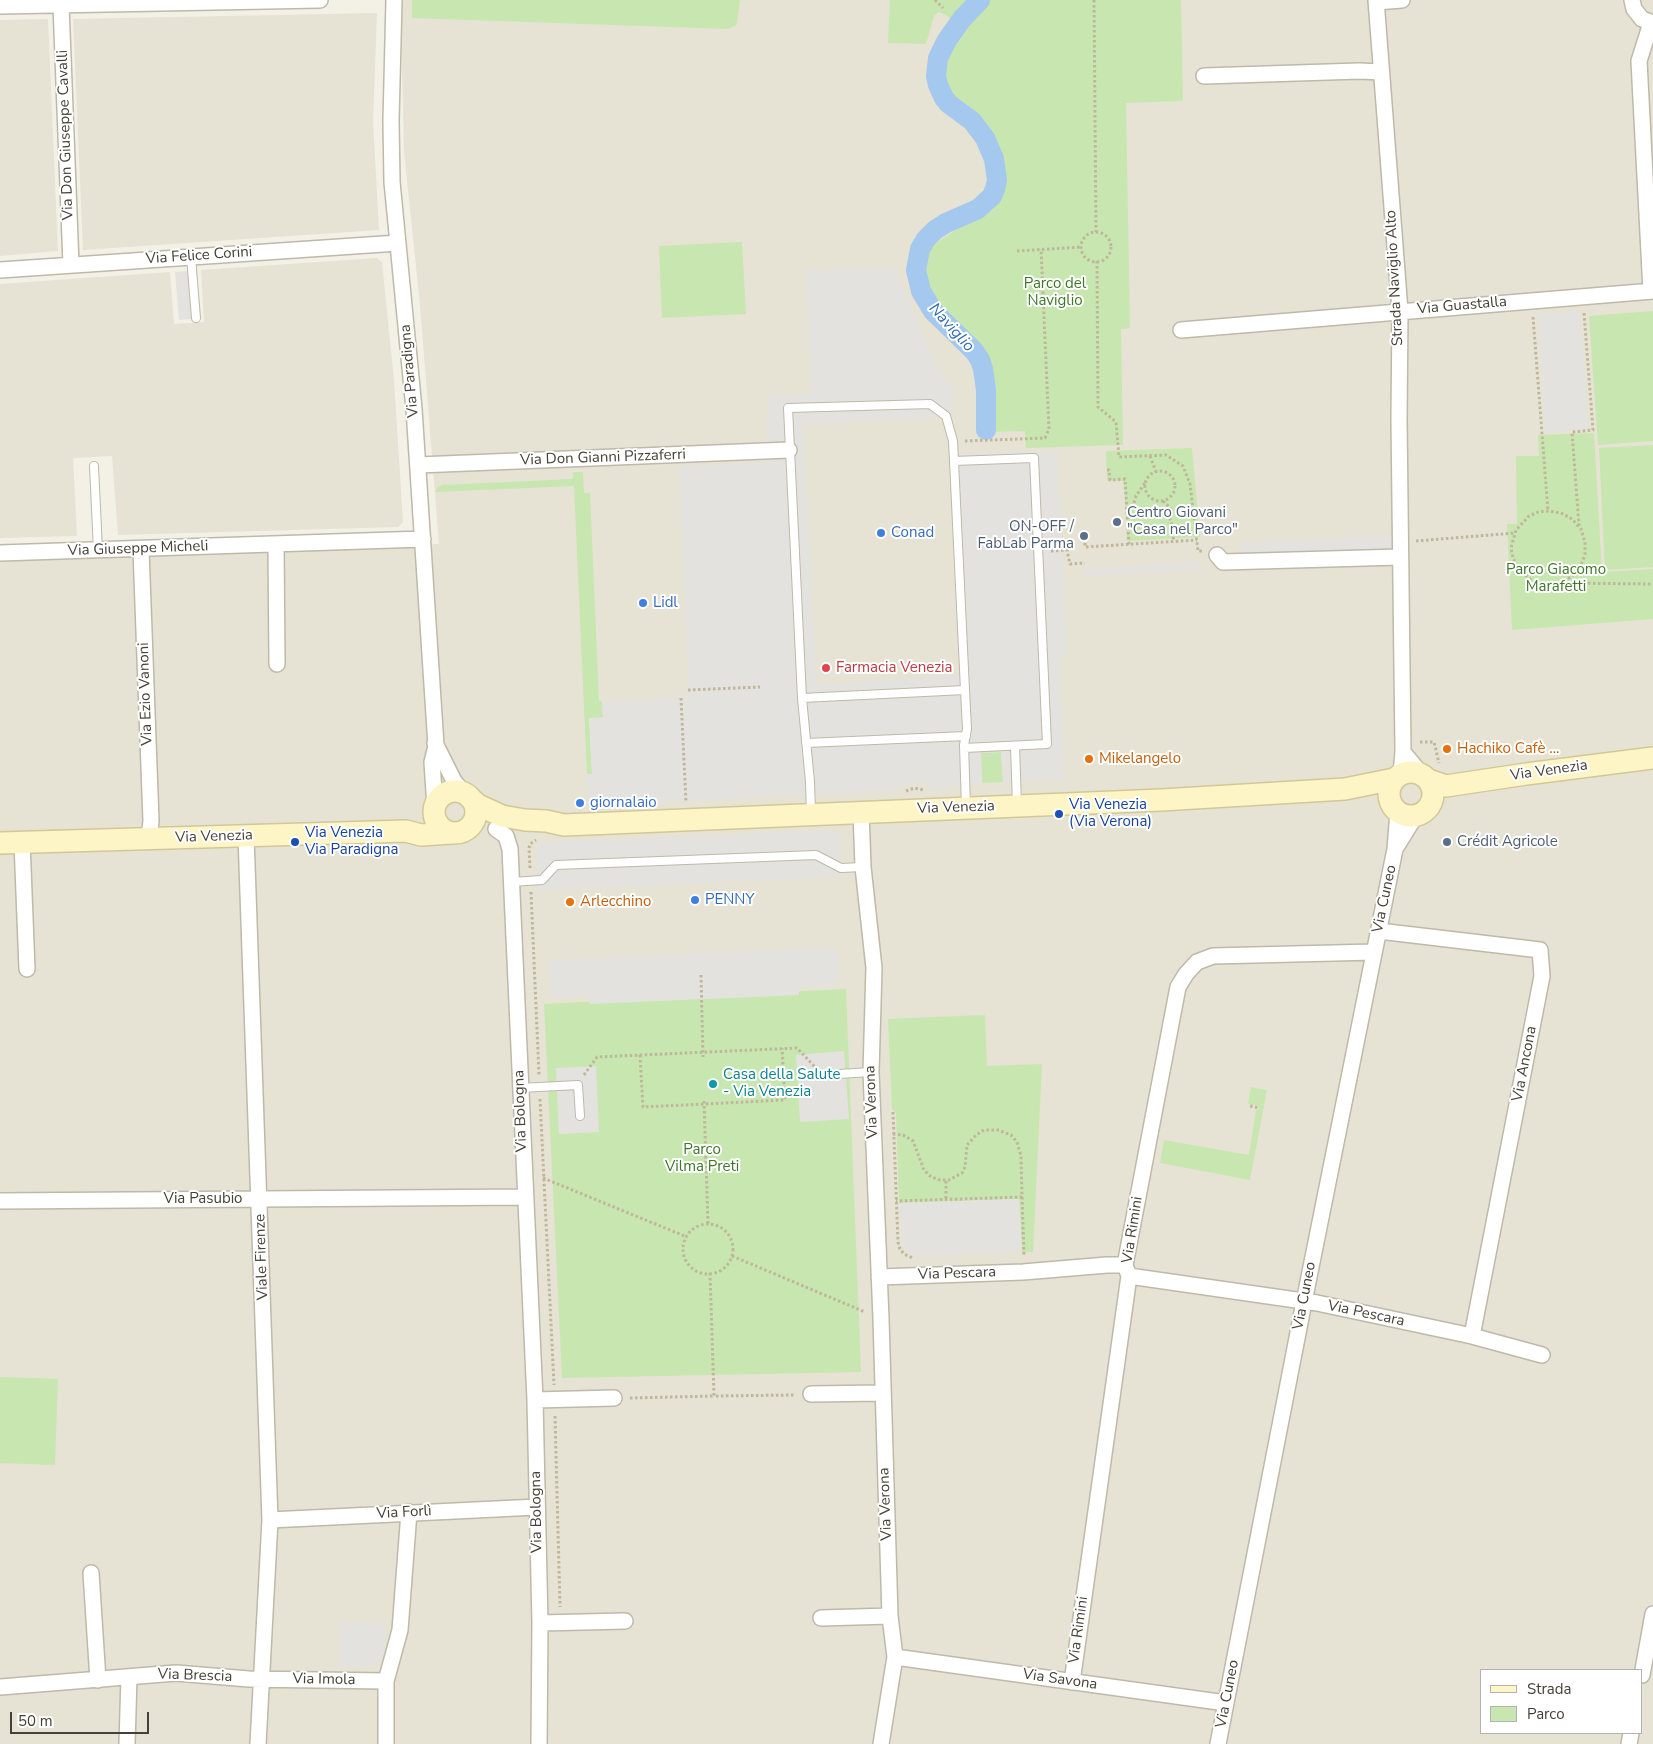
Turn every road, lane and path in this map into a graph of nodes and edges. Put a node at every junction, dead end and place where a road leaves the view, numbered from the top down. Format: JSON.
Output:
{"nodes":[{"id":1,"x":320,"y":0,"type":"edge"},
{"id":2,"x":394,"y":0,"type":"edge"},
{"id":3,"x":935,"y":0,"type":"edge"},
{"id":4,"x":1094,"y":0,"type":"edge"},
{"id":5,"x":1402,"y":0,"type":"edge"},
{"id":6,"x":1632,"y":0,"type":"edge"},
{"id":7,"x":1376,"y":1,"type":"edge"},
{"id":8,"x":61,"y":5,"type":"junction"},
{"id":9,"x":0,"y":6,"type":"edge"},
{"id":10,"x":942,"y":8,"type":"dead end"},
{"id":11,"x":1652,"y":23,"type":"edge"},
{"id":12,"x":1381,"y":72,"type":"junction"},
{"id":13,"x":1204,"y":76,"type":"dead end"},
{"id":14,"x":1096,"y":232,"type":"junction"},
{"id":15,"x":398,"y":243,"type":"junction"},
{"id":16,"x":1081,"y":246,"type":"junction"},
{"id":17,"x":1041,"y":250,"type":"junction"},
{"id":18,"x":1017,"y":251,"type":"dead end"},
{"id":19,"x":191,"y":257,"type":"junction"},
{"id":20,"x":1097,"y":262,"type":"junction"},
{"id":21,"x":71,"y":265,"type":"junction"},
{"id":22,"x":0,"y":270,"type":"edge"},
{"id":23,"x":1652,"y":291,"type":"edge"},
{"id":24,"x":1583,"y":297,"type":"junction"},
{"id":25,"x":1532,"y":301,"type":"junction"},
{"id":26,"x":1400,"y":312,"type":"junction"},
{"id":27,"x":196,"y":318,"type":"dead end"},
{"id":28,"x":1181,"y":330,"type":"dead end"},
{"id":29,"x":953,"y":441,"type":"junction"},
{"id":30,"x":789,"y":450,"type":"junction"},
{"id":31,"x":1150,"y":456,"type":"junction"},
{"id":32,"x":954,"y":460,"type":"junction"},
{"id":33,"x":418,"y":465,"type":"junction"},
{"id":34,"x":94,"y":466,"type":"dead end"},
{"id":35,"x":1106,"y":470,"type":"dead end"},
{"id":36,"x":1156,"y":472,"type":"junction"},
{"id":37,"x":1146,"y":482,"type":"junction"},
{"id":38,"x":1163,"y":501,"type":"junction"},
{"id":39,"x":1127,"y":509,"type":"junction"},
{"id":40,"x":1548,"y":511,"type":"junction"},
{"id":41,"x":1579,"y":527,"type":"junction"},
{"id":42,"x":1515,"y":533,"type":"junction"},
{"id":43,"x":423,"y":539,"type":"junction"},
{"id":44,"x":1197,"y":540,"type":"junction"},
{"id":45,"x":1174,"y":542,"type":"junction"},
{"id":46,"x":1085,"y":543,"type":"dead end"},
{"id":47,"x":276,"y":545,"type":"junction"},
{"id":48,"x":1129,"y":545,"type":"junction"},
{"id":49,"x":142,"y":550,"type":"junction"},
{"id":50,"x":1400,"y":550,"type":"junction"},
{"id":51,"x":98,"y":551,"type":"junction"},
{"id":52,"x":1038,"y":551,"type":"junction"},
{"id":53,"x":0,"y":553,"type":"edge"},
{"id":54,"x":1217,"y":555,"type":"joint"},
{"id":55,"x":1085,"y":563,"type":"dead end"},
{"id":56,"x":1559,"y":583,"type":"junction"},
{"id":57,"x":1653,"y":584,"type":"edge"},
{"id":58,"x":277,"y":664,"type":"dead end"},
{"id":59,"x":760,"y":687,"type":"dead end"},
{"id":60,"x":688,"y":690,"type":"dead end"},
{"id":61,"x":965,"y":690,"type":"junction"},
{"id":62,"x":681,"y":698,"type":"dead end"},
{"id":63,"x":802,"y":698,"type":"junction"},
{"id":64,"x":966,"y":736,"type":"junction"},
{"id":65,"x":435,"y":743,"type":"junction"},
{"id":66,"x":806,"y":743,"type":"junction"},
{"id":67,"x":1015,"y":746,"type":"junction"},
{"id":68,"x":964,"y":748,"type":"junction"},
{"id":69,"x":1403,"y":752,"type":"junction"},
{"id":70,"x":1653,"y":758,"type":"edge"},
{"id":71,"x":1398,"y":776,"type":"junction"},
{"id":72,"x":1432,"y":785,"type":"junction"},
{"id":73,"x":1344,"y":789,"type":"junction"},
{"id":74,"x":467,"y":796,"type":"junction"},
{"id":75,"x":1017,"y":805,"type":"junction"},
{"id":76,"x":686,"y":807,"type":"dead end"},
{"id":77,"x":434,"y":808,"type":"junction"},
{"id":78,"x":966,"y":808,"type":"junction"},
{"id":79,"x":1402,"y":811,"type":"junction"},
{"id":80,"x":861,"y":812,"type":"junction"},
{"id":81,"x":811,"y":814,"type":"junction"},
{"id":82,"x":568,"y":825,"type":"junction"},
{"id":83,"x":496,"y":829,"type":"junction"},
{"id":84,"x":406,"y":831,"type":"junction"},
{"id":85,"x":457,"y":832,"type":"junction"},
{"id":86,"x":246,"y":836,"type":"junction"},
{"id":87,"x":149,"y":838,"type":"junction"},
{"id":88,"x":22,"y":842,"type":"junction"},
{"id":89,"x":0,"y":843,"type":"edge"},
{"id":90,"x":863,"y":867,"type":"junction"},
{"id":91,"x":511,"y":882,"type":"junction"},
{"id":92,"x":1379,"y":931,"type":"junction"},
{"id":93,"x":1374,"y":952,"type":"junction"},
{"id":94,"x":27,"y":969,"type":"dead end"},
{"id":95,"x":701,"y":975,"type":"dead end"},
{"id":96,"x":782,"y":1048,"type":"junction"},
{"id":97,"x":703,"y":1052,"type":"junction"},
{"id":98,"x":640,"y":1055,"type":"junction"},
{"id":99,"x":704,"y":1057,"type":"dead end"},
{"id":100,"x":871,"y":1072,"type":"junction"},
{"id":101,"x":822,"y":1075,"type":"joint"},
{"id":102,"x":578,"y":1085,"type":"junction"},
{"id":103,"x":520,"y":1088,"type":"junction"},
{"id":104,"x":704,"y":1102,"type":"junction"},
{"id":105,"x":1250,"y":1106,"type":"dead end"},
{"id":106,"x":1259,"y":1108,"type":"dead end"},
{"id":107,"x":892,"y":1112,"type":"dead end"},
{"id":108,"x":580,"y":1116,"type":"dead end"},
{"id":109,"x":894,"y":1134,"type":"junction"},
{"id":110,"x":524,"y":1179,"type":"junction"},
{"id":111,"x":946,"y":1181,"type":"junction"},
{"id":112,"x":525,"y":1197,"type":"junction"},
{"id":113,"x":1022,"y":1197,"type":"junction"},
{"id":114,"x":260,"y":1199,"type":"junction"},
{"id":115,"x":946,"y":1199,"type":"junction"},
{"id":116,"x":0,"y":1201,"type":"edge"},
{"id":117,"x":896,"y":1201,"type":"junction"},
{"id":118,"x":708,"y":1224,"type":"junction"},
{"id":119,"x":687,"y":1237,"type":"junction"},
{"id":120,"x":732,"y":1256,"type":"junction"},
{"id":121,"x":1015,"y":1256,"type":"dead end"},
{"id":122,"x":916,"y":1259,"type":"dead end"},
{"id":123,"x":1127,"y":1270,"type":"junction"},
{"id":124,"x":710,"y":1273,"type":"junction"},
{"id":125,"x":879,"y":1277,"type":"junction"},
{"id":126,"x":1304,"y":1302,"type":"junction"},
{"id":127,"x":881,"y":1318,"type":"junction"},
{"id":128,"x":1472,"y":1336,"type":"junction"},
{"id":129,"x":1542,"y":1355,"type":"dead end"},
{"id":130,"x":883,"y":1393,"type":"junction"},
{"id":131,"x":811,"y":1394,"type":"joint"},
{"id":132,"x":714,"y":1396,"type":"junction"},
{"id":133,"x":614,"y":1398,"type":"joint"},
{"id":134,"x":535,"y":1400,"type":"junction"},
{"id":135,"x":537,"y":1507,"type":"junction"},
{"id":136,"x":409,"y":1512,"type":"junction"},
{"id":137,"x":270,"y":1520,"type":"junction"},
{"id":138,"x":91,"y":1574,"type":"dead end"},
{"id":139,"x":1653,"y":1614,"type":"edge"},
{"id":140,"x":890,"y":1616,"type":"junction"},
{"id":141,"x":821,"y":1618,"type":"dead end"},
{"id":142,"x":625,"y":1621,"type":"dead end"},
{"id":143,"x":540,"y":1623,"type":"junction"},
{"id":144,"x":895,"y":1657,"type":"junction"},
{"id":145,"x":1643,"y":1669,"type":"edge"},
{"id":146,"x":129,"y":1677,"type":"junction"},
{"id":147,"x":262,"y":1679,"type":"junction"},
{"id":148,"x":98,"y":1680,"type":"junction"},
{"id":149,"x":386,"y":1682,"type":"junction"},
{"id":150,"x":1072,"y":1682,"type":"junction"},
{"id":151,"x":0,"y":1687,"type":"edge"},
{"id":152,"x":1226,"y":1703,"type":"junction"},
{"id":153,"x":127,"y":1744,"type":"edge"},
{"id":154,"x":258,"y":1744,"type":"edge"},
{"id":155,"x":386,"y":1744,"type":"edge"},
{"id":156,"x":539,"y":1744,"type":"edge"},
{"id":157,"x":881,"y":1744,"type":"edge"},
{"id":158,"x":1218,"y":1744,"type":"edge"}],
"edges":[{"from":1,"to":8,"type":"street"},
{"from":2,"to":15,"type":"street","name":"Via Paradigna"},
{"from":3,"to":10,"type":"path"},
{"from":4,"to":14,"type":"path"},
{"from":5,"to":7,"type":"street"},
{"from":6,"to":11,"type":"street"},
{"from":7,"to":12,"type":"street","name":"Strada Naviglio Alto"},
{"from":8,"to":9,"type":"street"},
{"from":8,"to":21,"type":"street","name":"Via Don Giuseppe Cavalli"},
{"from":11,"to":23,"type":"street"},
{"from":12,"to":13,"type":"street"},
{"from":12,"to":26,"type":"street","name":"Strada Naviglio Alto"},
{"from":14,"to":16,"type":"path"},
{"from":14,"to":20,"type":"path"},
{"from":15,"to":19,"type":"street","name":"Via Felice Corini"},
{"from":15,"to":33,"type":"street","name":"Via Paradigna"},
{"from":16,"to":17,"type":"path"},
{"from":16,"to":20,"type":"path"},
{"from":17,"to":18,"type":"path"},
{"from":17,"to":29,"type":"path"},
{"from":19,"to":21,"type":"street","name":"Via Felice Corini"},
{"from":19,"to":27,"type":"lane"},
{"from":20,"to":31,"type":"path"},
{"from":21,"to":22,"type":"street","name":"Via Felice Corini"},
{"from":23,"to":24,"type":"street","name":"Via Guastalla"},
{"from":24,"to":25,"type":"street","name":"Via Guastalla"},
{"from":24,"to":41,"type":"path"},
{"from":25,"to":26,"type":"street","name":"Via Guastalla"},
{"from":25,"to":40,"type":"path"},
{"from":26,"to":28,"type":"street","name":"Via Guastalla"},
{"from":26,"to":50,"type":"street","name":"Strada Naviglio Alto"},
{"from":29,"to":30,"type":"lane"},
{"from":29,"to":32,"type":"lane"},
{"from":30,"to":33,"type":"street","name":"Via Don Gianni Pizzaferri"},
{"from":30,"to":63,"type":"lane"},
{"from":31,"to":36,"type":"path"},
{"from":31,"to":44,"type":"path"},
{"from":32,"to":52,"type":"lane"},
{"from":32,"to":61,"type":"lane"},
{"from":33,"to":43,"type":"street","name":"Via Paradigna"},
{"from":34,"to":51,"type":"lane"},
{"from":35,"to":39,"type":"path"},
{"from":36,"to":37,"type":"path"},
{"from":36,"to":38,"type":"path"},
{"from":37,"to":38,"type":"path"},
{"from":37,"to":39,"type":"path"},
{"from":38,"to":45,"type":"path"},
{"from":39,"to":48,"type":"path"},
{"from":40,"to":41,"type":"path"},
{"from":40,"to":42,"type":"path"},
{"from":41,"to":56,"type":"path"},
{"from":42,"to":50,"type":"path"},
{"from":42,"to":56,"type":"path"},
{"from":43,"to":47,"type":"street","name":"Via Giuseppe Micheli"},
{"from":43,"to":65,"type":"street","name":"Via Paradigna"},
{"from":44,"to":45,"type":"path"},
{"from":44,"to":54,"type":"path"},
{"from":45,"to":48,"type":"path"},
{"from":46,"to":48,"type":"path"},
{"from":47,"to":49,"type":"street","name":"Via Giuseppe Micheli"},
{"from":47,"to":58,"type":"street"},
{"from":49,"to":51,"type":"street","name":"Via Giuseppe Micheli"},
{"from":49,"to":87,"type":"street","name":"Via Ezio Vanoni"},
{"from":50,"to":54,"type":"street"},
{"from":50,"to":69,"type":"street","name":"Strada Naviglio Alto"},
{"from":51,"to":53,"type":"street","name":"Via Giuseppe Micheli"},
{"from":52,"to":55,"type":"path"},
{"from":52,"to":67,"type":"lane"},
{"from":56,"to":57,"type":"path"},
{"from":59,"to":60,"type":"path"},
{"from":61,"to":63,"type":"lane"},
{"from":61,"to":64,"type":"lane"},
{"from":62,"to":76,"type":"path"},
{"from":63,"to":66,"type":"lane"},
{"from":64,"to":66,"type":"lane"},
{"from":64,"to":68,"type":"lane"},
{"from":65,"to":74,"type":"street","name":"Via Paradigna"},
{"from":65,"to":77,"type":"street","name":"Via Paradigna"},
{"from":66,"to":81,"type":"lane"},
{"from":67,"to":68,"type":"lane"},
{"from":67,"to":75,"type":"lane"},
{"from":68,"to":78,"type":"lane"},
{"from":69,"to":71,"type":"street","name":"Strada Naviglio Alto"},
{"from":69,"to":72,"type":"street"},
{"from":70,"to":72,"type":"street","name":"Via Venezia"},
{"from":71,"to":72,"type":"street","name":"Via Venezia"},
{"from":71,"to":73,"type":"street","name":"Via Venezia"},
{"from":71,"to":79,"type":"street"},
{"from":72,"to":79,"type":"street"},
{"from":73,"to":75,"type":"street","name":"Via Venezia"},
{"from":73,"to":79,"type":"street","name":"Via Venezia"},
{"from":74,"to":77,"type":"street"},
{"from":74,"to":82,"type":"street","name":"Via Venezia"},
{"from":74,"to":85,"type":"street"},
{"from":75,"to":78,"type":"street","name":"Via Venezia"},
{"from":77,"to":84,"type":"street","name":"Via Venezia"},
{"from":77,"to":85,"type":"street"},
{"from":78,"to":80,"type":"street","name":"Via Venezia"},
{"from":79,"to":92,"type":"street","name":"Via Cuneo"},
{"from":80,"to":81,"type":"street","name":"Via Venezia"},
{"from":80,"to":90,"type":"street","name":"Via Verona"},
{"from":81,"to":82,"type":"street","name":"Via Venezia"},
{"from":82,"to":83,"type":"street","name":"Via Venezia"},
{"from":83,"to":85,"type":"street","name":"Via Venezia"},
{"from":83,"to":91,"type":"street","name":"Via Bologna"},
{"from":84,"to":85,"type":"street","name":"Via Venezia"},
{"from":84,"to":86,"type":"street","name":"Via Venezia"},
{"from":86,"to":87,"type":"street","name":"Via Venezia"},
{"from":86,"to":114,"type":"street","name":"Viale Firenze"},
{"from":87,"to":88,"type":"street","name":"Via Venezia"},
{"from":88,"to":89,"type":"street","name":"Via Venezia"},
{"from":88,"to":94,"type":"street"},
{"from":90,"to":91,"type":"lane"},
{"from":90,"to":100,"type":"street","name":"Via Verona"},
{"from":91,"to":103,"type":"street","name":"Via Bologna"},
{"from":92,"to":93,"type":"street","name":"Via Cuneo"},
{"from":92,"to":128,"type":"street","name":"Via Ancona"},
{"from":93,"to":123,"type":"street","name":"Via Rimini"},
{"from":93,"to":126,"type":"street","name":"Via Cuneo"},
{"from":95,"to":97,"type":"path"},
{"from":96,"to":97,"type":"path"},
{"from":96,"to":101,"type":"path"},
{"from":96,"to":104,"type":"path"},
{"from":97,"to":98,"type":"path"},
{"from":97,"to":99,"type":"path"},
{"from":98,"to":102,"type":"path"},
{"from":98,"to":104,"type":"path"},
{"from":100,"to":101,"type":"lane"},
{"from":100,"to":125,"type":"street","name":"Via Verona"},
{"from":102,"to":103,"type":"lane"},
{"from":102,"to":108,"type":"lane"},
{"from":103,"to":110,"type":"street","name":"Via Bologna"},
{"from":104,"to":118,"type":"path"},
{"from":105,"to":106,"type":"path"},
{"from":107,"to":109,"type":"path"},
{"from":109,"to":111,"type":"path"},
{"from":109,"to":117,"type":"path"},
{"from":110,"to":112,"type":"street","name":"Via Bologna"},
{"from":110,"to":119,"type":"path"},
{"from":111,"to":113,"type":"path"},
{"from":111,"to":115,"type":"path"},
{"from":112,"to":114,"type":"street","name":"Via Pasubio"},
{"from":112,"to":134,"type":"street","name":"Via Bologna"},
{"from":113,"to":115,"type":"path"},
{"from":113,"to":121,"type":"path"},
{"from":114,"to":116,"type":"street","name":"Via Pasubio"},
{"from":114,"to":137,"type":"street","name":"Viale Firenze"},
{"from":115,"to":117,"type":"path"},
{"from":117,"to":122,"type":"path"},
{"from":118,"to":119,"type":"path"},
{"from":118,"to":120,"type":"path"},
{"from":119,"to":124,"type":"path"},
{"from":120,"to":124,"type":"path"},
{"from":120,"to":127,"type":"path"},
{"from":123,"to":125,"type":"street","name":"Via Pescara"},
{"from":123,"to":126,"type":"street","name":"Via Pescara"},
{"from":123,"to":150,"type":"street","name":"Via Rimini"},
{"from":124,"to":132,"type":"path"},
{"from":125,"to":127,"type":"street","name":"Via Verona"},
{"from":126,"to":128,"type":"street","name":"Via Pescara"},
{"from":126,"to":152,"type":"street","name":"Via Cuneo"},
{"from":127,"to":130,"type":"street","name":"Via Verona"},
{"from":128,"to":129,"type":"street","name":"Via Pescara"},
{"from":130,"to":131,"type":"street"},
{"from":130,"to":140,"type":"street","name":"Via Verona"},
{"from":131,"to":132,"type":"path"},
{"from":132,"to":133,"type":"path"},
{"from":133,"to":134,"type":"street"},
{"from":134,"to":135,"type":"street","name":"Via Bologna"},
{"from":135,"to":136,"type":"street","name":"Via Forlì"},
{"from":135,"to":143,"type":"street","name":"Via Bologna"},
{"from":136,"to":137,"type":"street","name":"Via Forlì"},
{"from":136,"to":149,"type":"street"},
{"from":137,"to":147,"type":"street","name":"Viale Firenze"},
{"from":138,"to":148,"type":"street"},
{"from":139,"to":145,"type":"street"},
{"from":140,"to":141,"type":"street"},
{"from":140,"to":144,"type":"street","name":"Via Verona"},
{"from":142,"to":143,"type":"street"},
{"from":143,"to":156,"type":"street","name":"Via Bologna"},
{"from":144,"to":150,"type":"street","name":"Via Savona"},
{"from":144,"to":157,"type":"street","name":"Via Verona"},
{"from":146,"to":147,"type":"street","name":"Via Brescia"},
{"from":146,"to":148,"type":"street","name":"Via Brescia"},
{"from":146,"to":153,"type":"street"},
{"from":147,"to":149,"type":"street","name":"Via Imola"},
{"from":147,"to":154,"type":"street","name":"Viale Firenze"},
{"from":148,"to":151,"type":"street","name":"Via Brescia"},
{"from":149,"to":155,"type":"street"},
{"from":150,"to":152,"type":"street","name":"Via Savona"},
{"from":152,"to":158,"type":"street","name":"Via Cuneo"}]}
